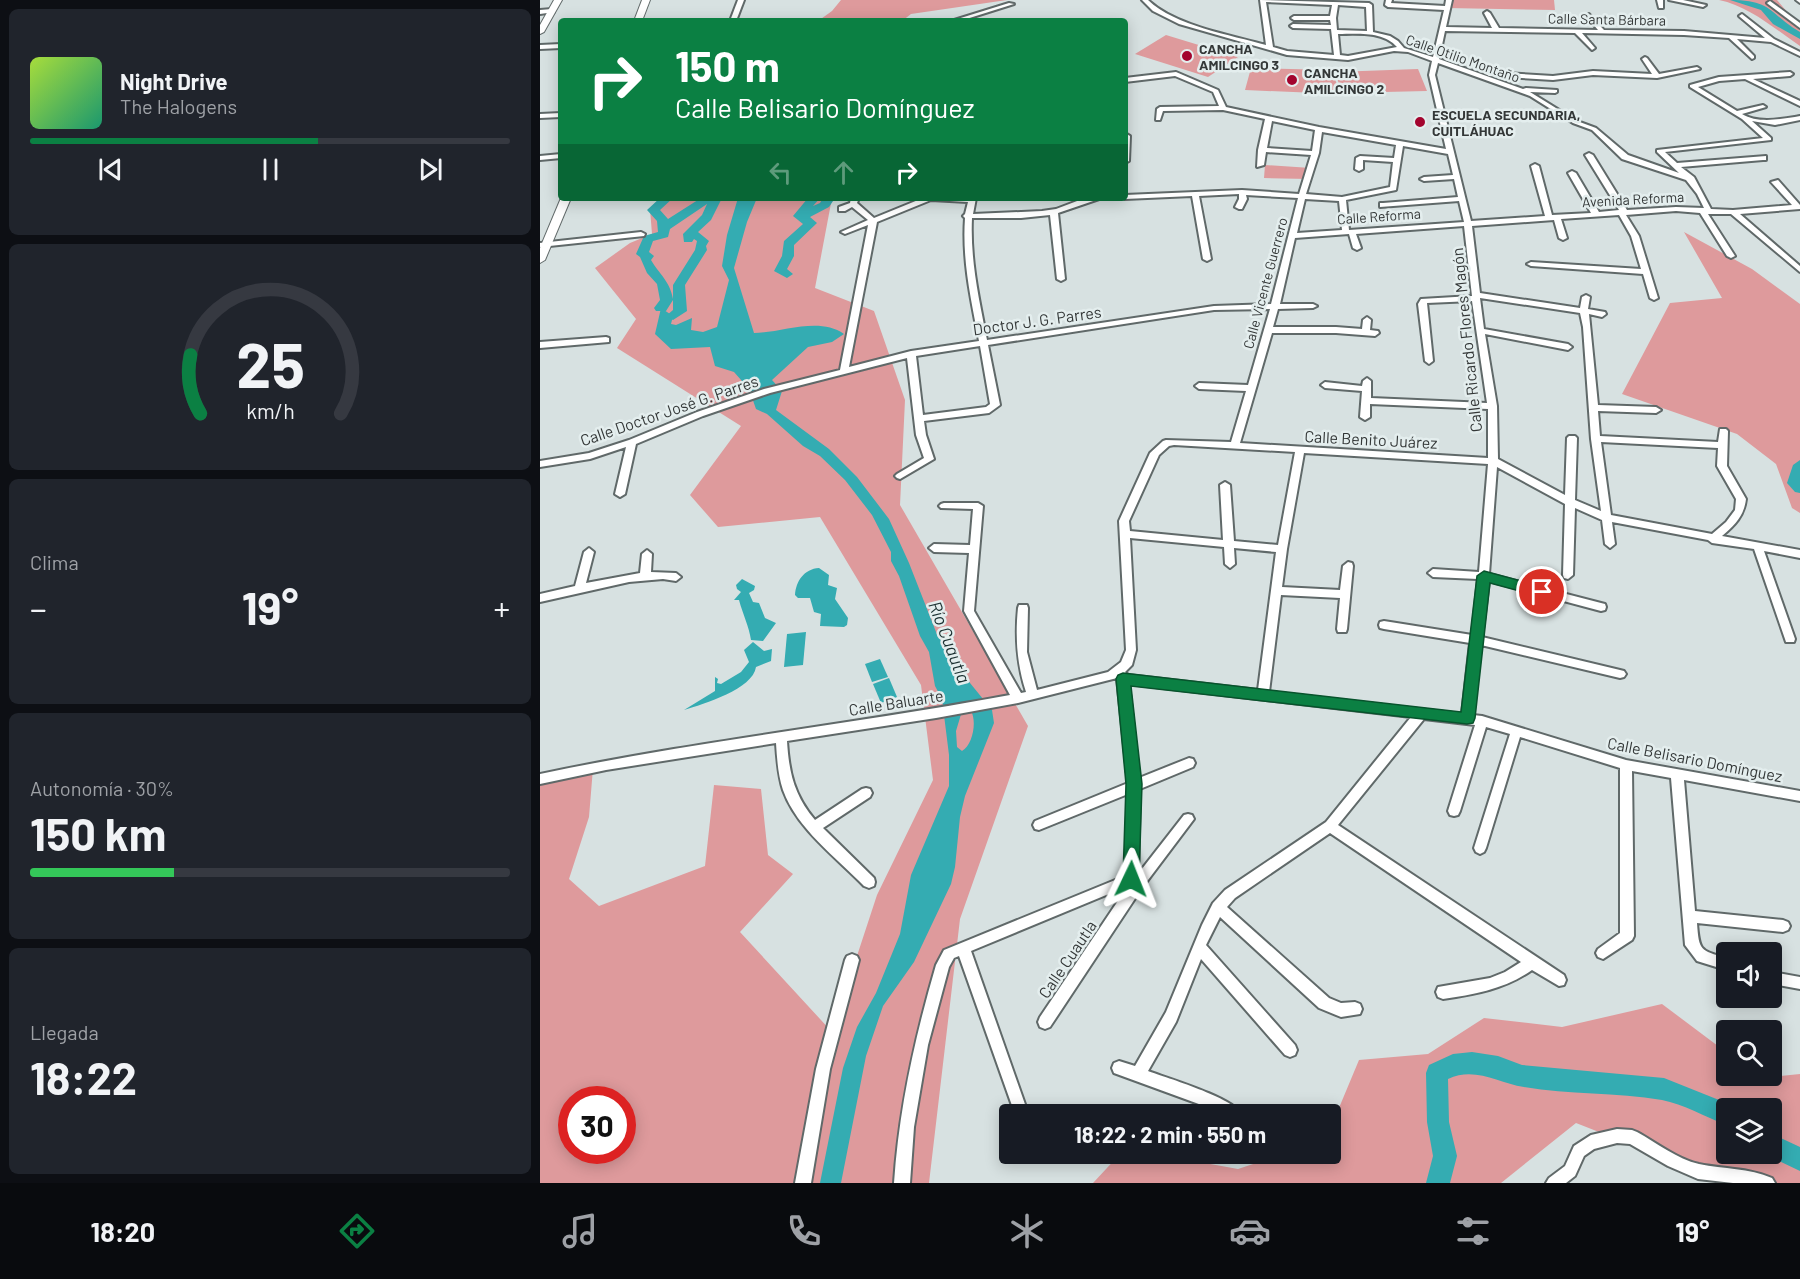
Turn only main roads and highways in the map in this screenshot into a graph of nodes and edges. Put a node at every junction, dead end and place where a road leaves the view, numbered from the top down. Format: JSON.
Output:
{"nodes":[{"id":1,"x":558,"y":0,"type":"edge"},
{"id":2,"x":646,"y":0,"type":"edge"},
{"id":3,"x":639,"y":18,"type":"edge"},
{"id":4,"x":540,"y":32,"type":"edge"},
{"id":5,"x":565,"y":201,"type":"edge"},
{"id":6,"x":543,"y":245,"type":"edge"},
{"id":7,"x":540,"y":260,"type":"edge"}],
"edges":[{"from":1,"to":4,"type":"main road"},
{"from":2,"to":3,"type":"main road"},
{"from":5,"to":6,"type":"main road"},
{"from":6,"to":7,"type":"main road"}]}
